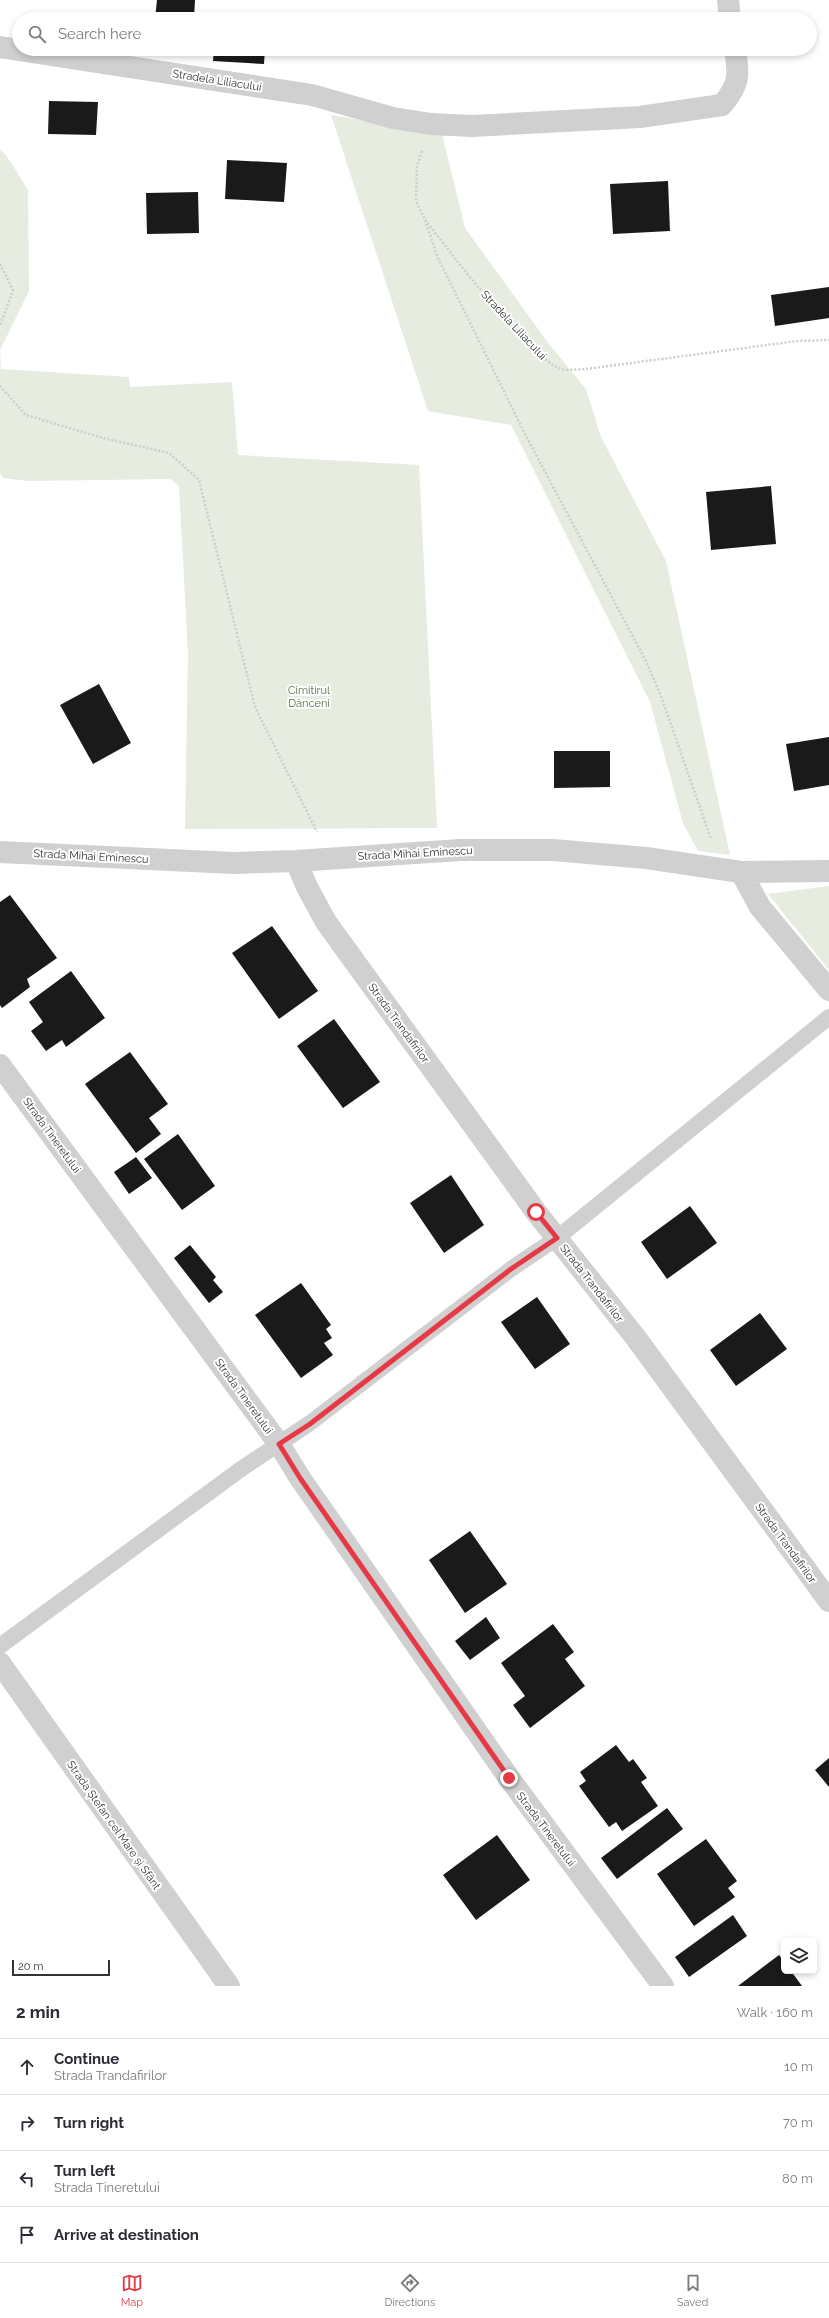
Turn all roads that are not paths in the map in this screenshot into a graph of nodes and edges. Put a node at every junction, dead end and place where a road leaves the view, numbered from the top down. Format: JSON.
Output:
{"nodes":[{"id":1,"x":728,"y":0,"type":"edge"},
{"id":2,"x":729,"y":12,"type":"edge"},
{"id":3,"x":0,"y":47,"type":"edge"},
{"id":4,"x":12,"y":49,"type":"edge"},
{"id":5,"x":58,"y":56,"type":"edge"},
{"id":6,"x":735,"y":56,"type":"edge"},
{"id":7,"x":0,"y":852,"type":"edge"},
{"id":8,"x":296,"y":861,"type":"junction"},
{"id":9,"x":732,"y":870,"type":"junction"},
{"id":10,"x":829,"y":871,"type":"edge"},
{"id":11,"x":829,"y":990,"type":"edge"},
{"id":12,"x":829,"y":1017,"type":"edge"},
{"id":13,"x":0,"y":1064,"type":"edge"},
{"id":14,"x":557,"y":1238,"type":"junction"},
{"id":15,"x":279,"y":1444,"type":"junction"},
{"id":16,"x":829,"y":1601,"type":"edge"},
{"id":17,"x":0,"y":1646,"type":"edge"},
{"id":18,"x":0,"y":1664,"type":"edge"},
{"id":19,"x":229,"y":1986,"type":"edge"},
{"id":20,"x":663,"y":1986,"type":"edge"}],
"edges":[{"from":1,"to":2,"type":"street"},
{"from":3,"to":4,"type":"street","name":"Stradela Liliacului"},
{"from":5,"to":6,"type":"street","name":"Stradela Liliacului"},
{"from":7,"to":8,"type":"street","name":"Strada Mihai Eminescu"},
{"from":8,"to":9,"type":"street","name":"Strada Mihai Eminescu"},
{"from":8,"to":14,"type":"street","name":"Strada Trandafirilor"},
{"from":9,"to":10,"type":"street","name":"Strada Mihai Eminescu"},
{"from":9,"to":11,"type":"street"},
{"from":12,"to":14,"type":"lane"},
{"from":13,"to":15,"type":"street","name":"Strada Tineretului"},
{"from":14,"to":15,"type":"lane"},
{"from":14,"to":16,"type":"street","name":"Strada Trandafirilor"},
{"from":15,"to":17,"type":"lane"},
{"from":15,"to":20,"type":"street","name":"Strada Tineretului"},
{"from":18,"to":19,"type":"street","name":"Strada Ștefan cel Mare și Sfânt"}]}
